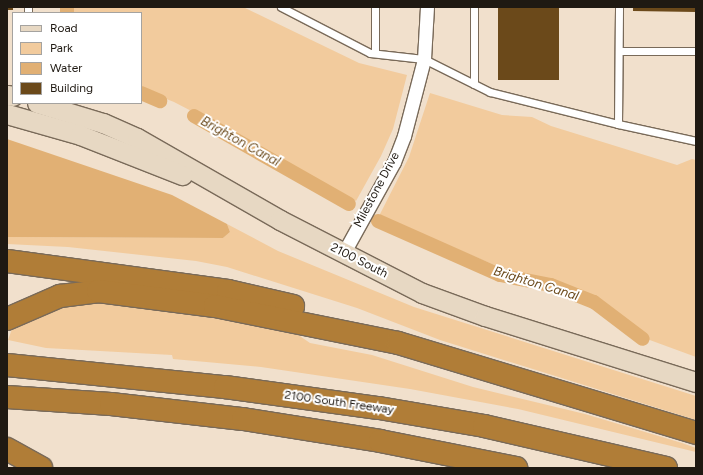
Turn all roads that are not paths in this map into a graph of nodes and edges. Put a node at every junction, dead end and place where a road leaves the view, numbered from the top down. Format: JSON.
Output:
{"nodes":[{"id":1,"x":281,"y":7,"type":"edge"},
{"id":2,"x":375,"y":7,"type":"edge"},
{"id":3,"x":427,"y":7,"type":"edge"},
{"id":4,"x":474,"y":7,"type":"edge"},
{"id":5,"x":619,"y":7,"type":"edge"},
{"id":6,"x":619,"y":50,"type":"junction"},
{"id":7,"x":696,"y":51,"type":"edge"},
{"id":8,"x":375,"y":53,"type":"junction"},
{"id":9,"x":424,"y":59,"type":"junction"},
{"id":10,"x":474,"y":84,"type":"junction"},
{"id":11,"x":40,"y":104,"type":"edge"},
{"id":12,"x":7,"y":114,"type":"edge"},
{"id":13,"x":618,"y":124,"type":"junction"},
{"id":14,"x":696,"y":141,"type":"edge"},
{"id":15,"x":280,"y":220,"type":"junction"},
{"id":16,"x":343,"y":254,"type":"junction"},
{"id":17,"x":7,"y":261,"type":"edge"},
{"id":18,"x":82,"y":273,"type":"junction"},
{"id":19,"x":7,"y":276,"type":"edge"},
{"id":20,"x":7,"y":318,"type":"edge"},
{"id":21,"x":398,"y":343,"type":"junction"},
{"id":22,"x":7,"y":365,"type":"edge"},
{"id":23,"x":696,"y":382,"type":"edge"},
{"id":24,"x":7,"y":397,"type":"edge"},
{"id":25,"x":696,"y":433,"type":"edge"},
{"id":26,"x":7,"y":449,"type":"edge"},
{"id":27,"x":41,"y":468,"type":"edge"},
{"id":28,"x":516,"y":468,"type":"edge"},
{"id":29,"x":666,"y":468,"type":"edge"}],
"edges":[{"from":1,"to":8,"type":"lane"},
{"from":2,"to":8,"type":"lane"},
{"from":3,"to":9,"type":"street","name":"Milestone Drive"},
{"from":4,"to":10,"type":"lane"},
{"from":5,"to":6,"type":"lane"},
{"from":6,"to":7,"type":"lane"},
{"from":6,"to":13,"type":"lane"},
{"from":8,"to":9,"type":"lane"},
{"from":9,"to":10,"type":"lane"},
{"from":9,"to":16,"type":"street","name":"Milestone Drive"},
{"from":10,"to":13,"type":"lane"},
{"from":11,"to":15,"type":"main road","name":"2100 South"},
{"from":12,"to":15,"type":"main road"},
{"from":13,"to":14,"type":"lane"},
{"from":15,"to":16,"type":"main road","name":"2100 South"},
{"from":16,"to":23,"type":"main road","name":"2100 South"},
{"from":17,"to":18,"type":"highway"},
{"from":18,"to":19,"type":"highway"},
{"from":18,"to":21,"type":"highway"},
{"from":20,"to":21,"type":"highway"},
{"from":21,"to":25,"type":"highway"},
{"from":22,"to":29,"type":"highway","name":"2100 South Freeway"},
{"from":24,"to":28,"type":"highway"},
{"from":26,"to":27,"type":"highway"}]}
